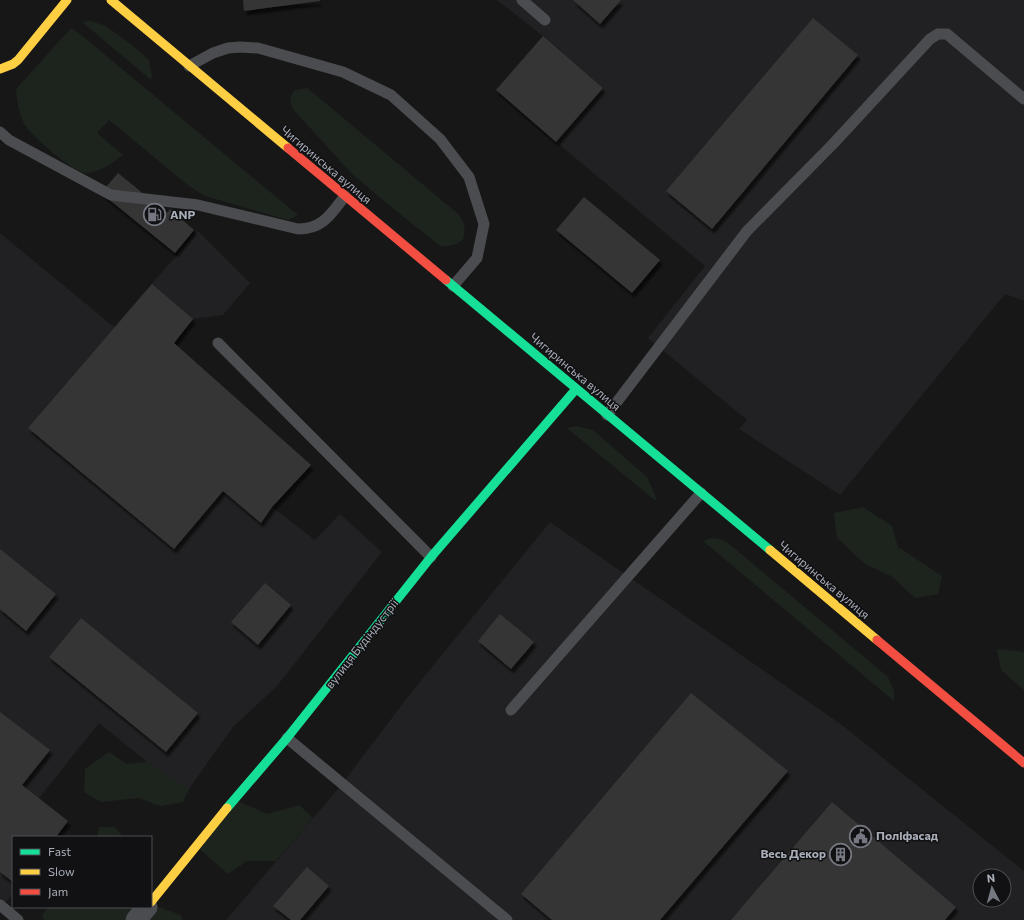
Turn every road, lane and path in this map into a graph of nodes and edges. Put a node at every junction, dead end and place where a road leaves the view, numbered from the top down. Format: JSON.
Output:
{"nodes":[{"id":1,"x":67,"y":0,"type":"edge"},
{"id":2,"x":111,"y":0,"type":"edge"},
{"id":3,"x":522,"y":0,"type":"edge"},
{"id":4,"x":546,"y":20,"type":"dead end"},
{"id":5,"x":190,"y":66,"type":"junction"},
{"id":6,"x":0,"y":69,"type":"edge"},
{"id":7,"x":1024,"y":99,"type":"edge"},
{"id":8,"x":0,"y":132,"type":"edge"},
{"id":9,"x":344,"y":196,"type":"junction"},
{"id":10,"x":453,"y":286,"type":"junction"},
{"id":11,"x":218,"y":343,"type":"dead end"},
{"id":12,"x":576,"y":389,"type":"junction"},
{"id":13,"x":607,"y":415,"type":"junction"},
{"id":14,"x":701,"y":493,"type":"junction"},
{"id":15,"x":431,"y":557,"type":"junction"},
{"id":16,"x":511,"y":710,"type":"dead end"},
{"id":17,"x":287,"y":738,"type":"junction"},
{"id":18,"x":1024,"y":763,"type":"edge"},
{"id":19,"x":152,"y":901,"type":"edge"},
{"id":20,"x":0,"y":905,"type":"edge"},
{"id":21,"x":146,"y":908,"type":"edge"},
{"id":22,"x":18,"y":920,"type":"edge"},
{"id":23,"x":136,"y":920,"type":"edge"},
{"id":24,"x":507,"y":920,"type":"edge"}],
"edges":[{"from":1,"to":6,"type":"main road"},
{"from":2,"to":5,"type":"main road","name":"Чигиринська вулиця"},
{"from":3,"to":4,"type":"lane"},
{"from":5,"to":9,"type":"main road","name":"Чигиринська вулиця"},
{"from":5,"to":10,"type":"lane"},
{"from":7,"to":13,"type":"lane"},
{"from":8,"to":9,"type":"lane"},
{"from":9,"to":10,"type":"main road","name":"Чигиринська вулиця"},
{"from":10,"to":12,"type":"main road","name":"Чигиринська вулиця"},
{"from":11,"to":15,"type":"lane"},
{"from":12,"to":13,"type":"main road","name":"Чигиринська вулиця"},
{"from":12,"to":15,"type":"main road","name":"вулиця Будіндустрії"},
{"from":13,"to":14,"type":"main road","name":"Чигиринська вулиця"},
{"from":14,"to":16,"type":"lane"},
{"from":14,"to":18,"type":"main road","name":"Чигиринська вулиця"},
{"from":15,"to":17,"type":"main road","name":"вулиця Будіндустрії"},
{"from":17,"to":19,"type":"main road","name":"вулиця Будіндустрії"},
{"from":17,"to":24,"type":"lane"},
{"from":20,"to":22,"type":"lane"},
{"from":21,"to":23,"type":"street"}]}
